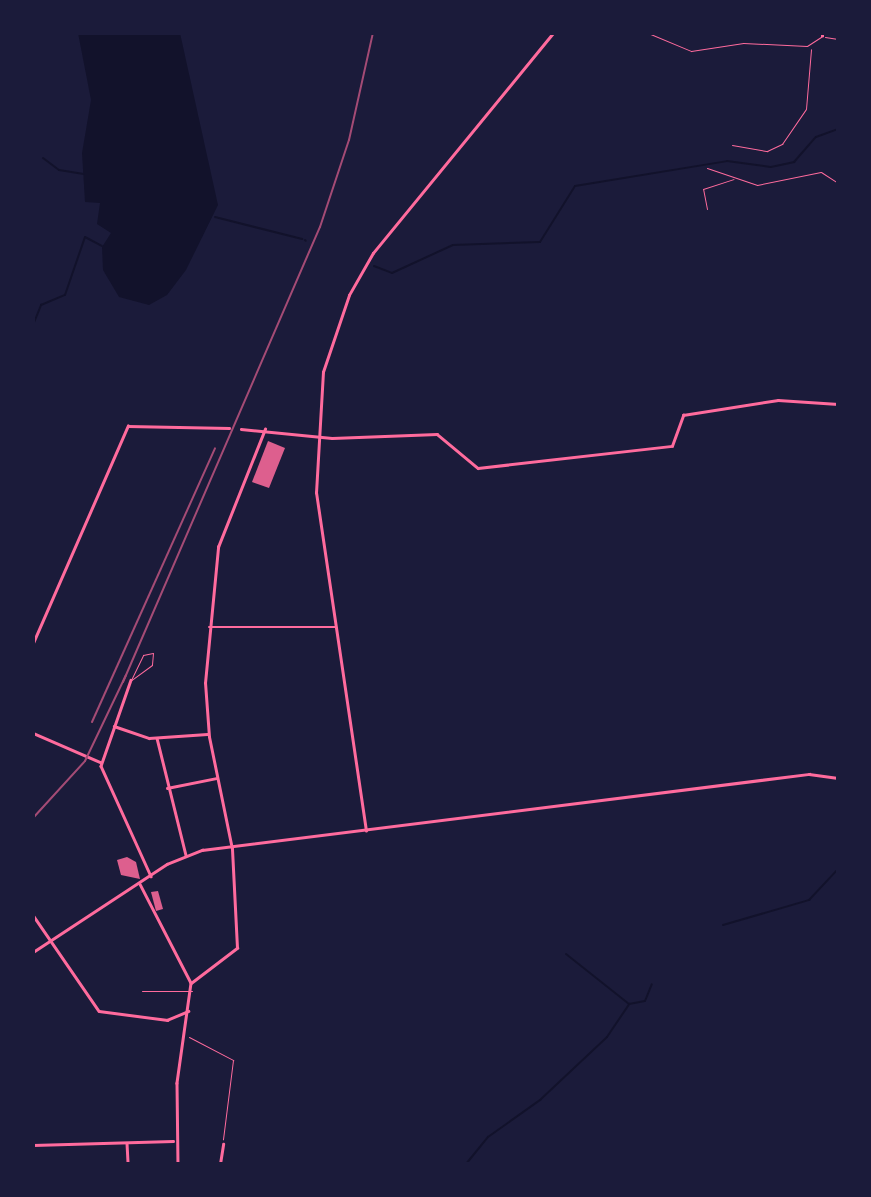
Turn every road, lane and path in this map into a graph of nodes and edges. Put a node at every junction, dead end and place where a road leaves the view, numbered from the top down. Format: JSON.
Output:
{"nodes":[{"id":1,"x":553,"y":33,"type":"edge"},
{"id":2,"x":648,"y":33,"type":"edge"},
{"id":3,"x":822,"y":35,"type":"edge"},
{"id":4,"x":838,"y":39,"type":"edge"},
{"id":5,"x":811,"y":44,"type":"junction"},
{"id":6,"x":732,"y":145,"type":"dead end"},
{"id":7,"x":708,"y":168,"type":"dead end"},
{"id":8,"x":733,"y":179,"type":"junction"},
{"id":9,"x":838,"y":183,"type":"edge"},
{"id":10,"x":707,"y":209,"type":"dead end"},
{"id":11,"x":838,"y":404,"type":"edge"},
{"id":12,"x":229,"y":428,"type":"dead end"},
{"id":13,"x":241,"y":429,"type":"dead end"},
{"id":14,"x":265,"y":429,"type":"junction"},
{"id":15,"x":316,"y":435,"type":"junction"},
{"id":16,"x":209,"y":627,"type":"junction"},
{"id":17,"x":335,"y":627,"type":"junction"},
{"id":18,"x":33,"y":643,"type":"edge"},
{"id":19,"x":131,"y":680,"type":"junction"},
{"id":20,"x":114,"y":726,"type":"junction"},
{"id":21,"x":33,"y":733,"type":"edge"},
{"id":22,"x":209,"y":737,"type":"junction"},
{"id":23,"x":157,"y":738,"type":"junction"},
{"id":24,"x":100,"y":762,"type":"junction"},
{"id":25,"x":217,"y":778,"type":"junction"},
{"id":26,"x":838,"y":778,"type":"edge"},
{"id":27,"x":167,"y":788,"type":"junction"},
{"id":28,"x":366,"y":831,"type":"junction"},
{"id":29,"x":231,"y":846,"type":"junction"},
{"id":30,"x":186,"y":855,"type":"junction"},
{"id":31,"x":151,"y":876,"type":"junction"},
{"id":32,"x":140,"y":884,"type":"junction"},
{"id":33,"x":33,"y":915,"type":"edge"},
{"id":34,"x":50,"y":942,"type":"junction"},
{"id":35,"x":33,"y":953,"type":"edge"},
{"id":36,"x":191,"y":984,"type":"junction"},
{"id":37,"x":142,"y":991,"type":"dead end"},
{"id":38,"x":192,"y":991,"type":"junction"},
{"id":39,"x":188,"y":1011,"type":"junction"},
{"id":40,"x":184,"y":1035,"type":"junction"},
{"id":41,"x":173,"y":1141,"type":"junction"},
{"id":42,"x":127,"y":1143,"type":"junction"},
{"id":43,"x":223,"y":1144,"type":"joint"},
{"id":44,"x":33,"y":1145,"type":"edge"},
{"id":45,"x":128,"y":1164,"type":"edge"},
{"id":46,"x":177,"y":1164,"type":"edge"},
{"id":47,"x":220,"y":1164,"type":"edge"}],
"edges":[{"from":1,"to":15,"type":"street"},
{"from":2,"to":5,"type":"lane"},
{"from":3,"to":4,"type":"lane"},
{"from":3,"to":5,"type":"lane"},
{"from":5,"to":6,"type":"path"},
{"from":7,"to":8,"type":"path"},
{"from":8,"to":9,"type":"path"},
{"from":8,"to":10,"type":"path"},
{"from":11,"to":15,"type":"street"},
{"from":12,"to":18,"type":"street"},
{"from":13,"to":14,"type":"street"},
{"from":14,"to":15,"type":"street"},
{"from":14,"to":16,"type":"street"},
{"from":15,"to":17,"type":"street"},
{"from":16,"to":17,"type":"street"},
{"from":16,"to":22,"type":"street"},
{"from":17,"to":28,"type":"street"},
{"from":19,"to":19,"type":"lane"},
{"from":19,"to":20,"type":"street"},
{"from":20,"to":23,"type":"street"},
{"from":20,"to":24,"type":"street"},
{"from":21,"to":24,"type":"street"},
{"from":22,"to":23,"type":"street"},
{"from":22,"to":25,"type":"street"},
{"from":23,"to":27,"type":"street"},
{"from":24,"to":31,"type":"street"},
{"from":25,"to":27,"type":"street"},
{"from":25,"to":29,"type":"street"},
{"from":26,"to":28,"type":"street"},
{"from":27,"to":30,"type":"street"},
{"from":28,"to":29,"type":"street"},
{"from":29,"to":30,"type":"street"},
{"from":29,"to":36,"type":"street"},
{"from":30,"to":31,"type":"street"},
{"from":31,"to":32,"type":"street"},
{"from":32,"to":34,"type":"street"},
{"from":32,"to":36,"type":"street"},
{"from":33,"to":34,"type":"street"},
{"from":34,"to":35,"type":"street"},
{"from":34,"to":39,"type":"street"},
{"from":36,"to":38,"type":"street"},
{"from":37,"to":38,"type":"lane"},
{"from":38,"to":39,"type":"street"},
{"from":39,"to":40,"type":"street"},
{"from":40,"to":41,"type":"street"},
{"from":40,"to":43,"type":"path"},
{"from":41,"to":42,"type":"street"},
{"from":41,"to":46,"type":"street"},
{"from":42,"to":44,"type":"street"},
{"from":42,"to":45,"type":"street"},
{"from":43,"to":47,"type":"street"}]}
